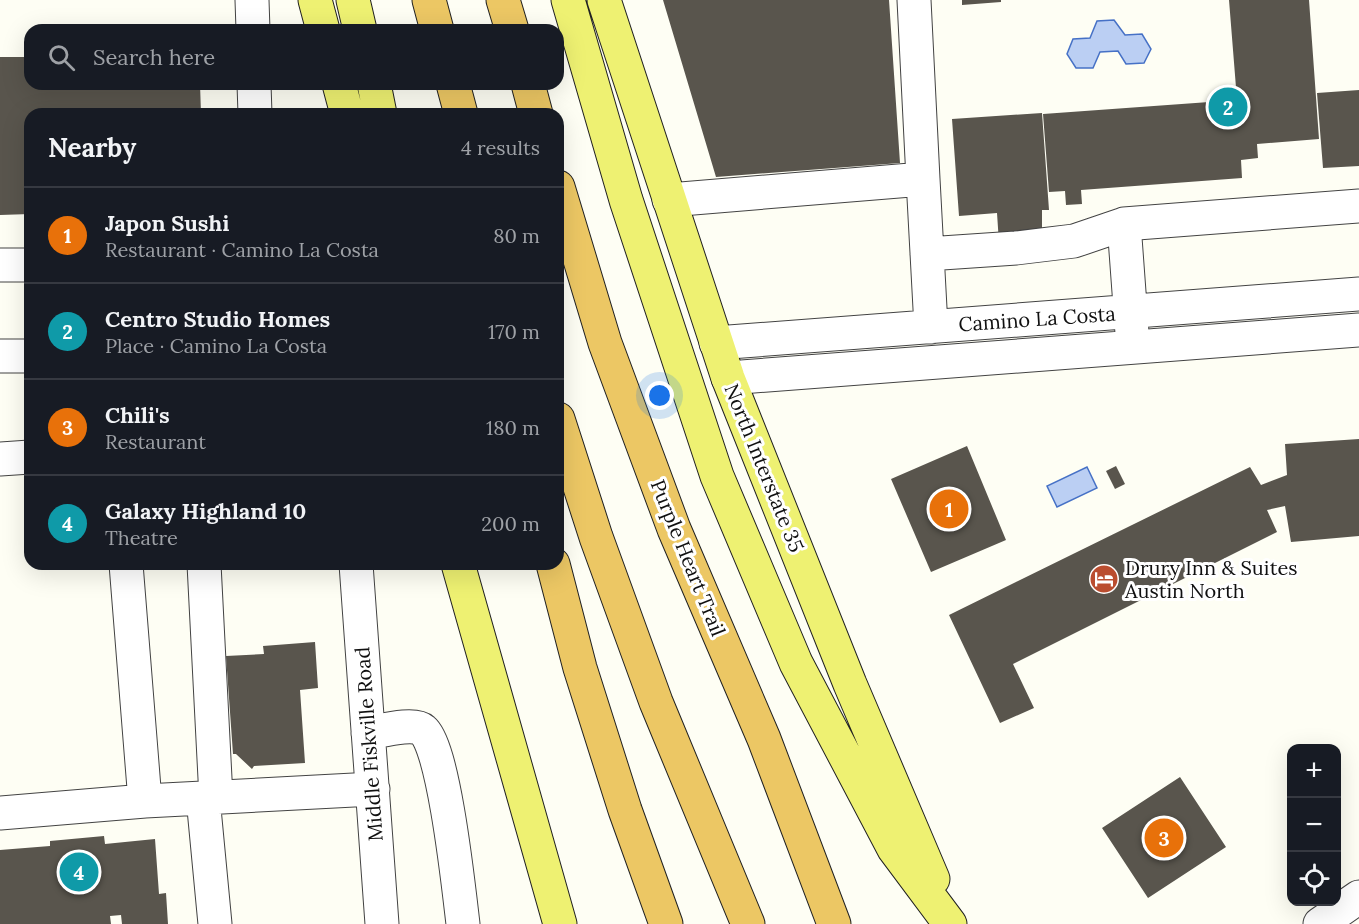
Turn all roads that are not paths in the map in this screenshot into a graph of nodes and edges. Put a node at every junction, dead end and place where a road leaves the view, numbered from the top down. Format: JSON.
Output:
{"nodes":[{"id":1,"x":252,"y":0,"type":"edge"},
{"id":2,"x":315,"y":0,"type":"edge"},
{"id":3,"x":353,"y":0,"type":"edge"},
{"id":4,"x":429,"y":0,"type":"edge"},
{"id":5,"x":503,"y":0,"type":"edge"},
{"id":6,"x":568,"y":0,"type":"edge"},
{"id":7,"x":604,"y":0,"type":"edge"},
{"id":8,"x":914,"y":0,"type":"edge"},
{"id":9,"x":253,"y":24,"type":"edge"},
{"id":10,"x":321,"y":24,"type":"edge"},
{"id":11,"x":359,"y":24,"type":"edge"},
{"id":12,"x":436,"y":24,"type":"edge"},
{"id":13,"x":510,"y":24,"type":"edge"},
{"id":14,"x":254,"y":90,"type":"edge"},
{"id":15,"x":336,"y":90,"type":"edge"},
{"id":16,"x":338,"y":90,"type":"edge"},
{"id":17,"x":375,"y":90,"type":"edge"},
{"id":18,"x":455,"y":90,"type":"edge"},
{"id":19,"x":530,"y":90,"type":"edge"},
{"id":20,"x":255,"y":108,"type":"edge"},
{"id":21,"x":338,"y":108,"type":"edge"},
{"id":22,"x":345,"y":108,"type":"edge"},
{"id":23,"x":379,"y":108,"type":"edge"},
{"id":24,"x":459,"y":108,"type":"edge"},
{"id":25,"x":534,"y":108,"type":"edge"},
{"id":26,"x":923,"y":179,"type":"junction"},
{"id":27,"x":669,"y":200,"type":"junction"},
{"id":28,"x":1359,"y":206,"type":"edge"},
{"id":29,"x":564,"y":207,"type":"edge"},
{"id":30,"x":1124,"y":224,"type":"junction"},
{"id":31,"x":927,"y":254,"type":"junction"},
{"id":32,"x":0,"y":265,"type":"edge"},
{"id":33,"x":24,"y":265,"type":"edge"},
{"id":34,"x":1359,"y":294,"type":"edge"},
{"id":35,"x":1130,"y":311,"type":"junction"},
{"id":36,"x":931,"y":327,"type":"junction"},
{"id":37,"x":1359,"y":330,"type":"edge"},
{"id":38,"x":716,"y":343,"type":"junction"},
{"id":39,"x":1133,"y":347,"type":"junction"},
{"id":40,"x":0,"y":356,"type":"edge"},
{"id":41,"x":24,"y":356,"type":"edge"},
{"id":42,"x":728,"y":378,"type":"junction"},
{"id":43,"x":564,"y":438,"type":"edge"},
{"id":44,"x":24,"y":457,"type":"edge"},
{"id":45,"x":0,"y":459,"type":"edge"},
{"id":46,"x":126,"y":570,"type":"edge"},
{"id":47,"x":204,"y":570,"type":"edge"},
{"id":48,"x":356,"y":570,"type":"edge"},
{"id":49,"x":460,"y":570,"type":"edge"},
{"id":50,"x":484,"y":570,"type":"edge"},
{"id":51,"x":555,"y":570,"type":"edge"},
{"id":52,"x":368,"y":733,"type":"junction"},
{"id":53,"x":372,"y":789,"type":"junction"},
{"id":54,"x":210,"y":798,"type":"junction"},
{"id":55,"x":145,"y":801,"type":"junction"},
{"id":56,"x":0,"y":813,"type":"edge"},
{"id":57,"x":1359,"y":897,"type":"edge"},
{"id":58,"x":215,"y":924,"type":"edge"},
{"id":59,"x":382,"y":924,"type":"edge"},
{"id":60,"x":463,"y":924,"type":"edge"},
{"id":61,"x":560,"y":924,"type":"edge"},
{"id":62,"x":582,"y":924,"type":"edge"},
{"id":63,"x":666,"y":924,"type":"edge"},
{"id":64,"x":748,"y":924,"type":"edge"},
{"id":65,"x":834,"y":924,"type":"edge"},
{"id":66,"x":950,"y":924,"type":"edge"},
{"id":67,"x":956,"y":924,"type":"edge"},
{"id":68,"x":1320,"y":924,"type":"edge"}],
"edges":[{"from":1,"to":9,"type":"street"},
{"from":2,"to":10,"type":"main road"},
{"from":3,"to":11,"type":"main road"},
{"from":4,"to":12,"type":"highway"},
{"from":5,"to":13,"type":"highway"},
{"from":6,"to":66,"type":"main road"},
{"from":7,"to":27,"type":"main road","name":"North Interstate 35"},
{"from":8,"to":26,"type":"street"},
{"from":14,"to":20,"type":"street"},
{"from":15,"to":21,"type":"street"},
{"from":16,"to":22,"type":"main road"},
{"from":17,"to":23,"type":"main road"},
{"from":18,"to":24,"type":"highway"},
{"from":19,"to":25,"type":"highway"},
{"from":26,"to":27,"type":"street"},
{"from":26,"to":31,"type":"street"},
{"from":27,"to":38,"type":"main road","name":"North Interstate 35"},
{"from":28,"to":30,"type":"street"},
{"from":29,"to":65,"type":"highway","name":"Purple Heart Trail"},
{"from":30,"to":31,"type":"street"},
{"from":30,"to":35,"type":"street"},
{"from":31,"to":36,"type":"street"},
{"from":32,"to":33,"type":"street"},
{"from":34,"to":35,"type":"street","name":"Camino La Costa"},
{"from":35,"to":36,"type":"street","name":"Camino La Costa"},
{"from":35,"to":39,"type":"street"},
{"from":36,"to":38,"type":"street","name":"Camino La Costa"},
{"from":37,"to":39,"type":"street","name":"Camino La Costa"},
{"from":38,"to":42,"type":"main road","name":"North Interstate 35"},
{"from":39,"to":42,"type":"street","name":"Camino La Costa"},
{"from":40,"to":41,"type":"street"},
{"from":42,"to":67,"type":"main road","name":"North Interstate 35"},
{"from":43,"to":64,"type":"highway"},
{"from":44,"to":45,"type":"street"},
{"from":46,"to":55,"type":"street"},
{"from":47,"to":54,"type":"street"},
{"from":48,"to":52,"type":"street","name":"Middle Fiskville Road"},
{"from":49,"to":61,"type":"main road"},
{"from":50,"to":62,"type":"main road"},
{"from":51,"to":63,"type":"highway"},
{"from":52,"to":53,"type":"street","name":"Middle Fiskville Road"},
{"from":52,"to":60,"type":"street"},
{"from":53,"to":54,"type":"street"},
{"from":53,"to":59,"type":"street","name":"Middle Fiskville Road"},
{"from":54,"to":55,"type":"street"},
{"from":54,"to":58,"type":"street"},
{"from":55,"to":56,"type":"street"},
{"from":57,"to":68,"type":"street"}]}
